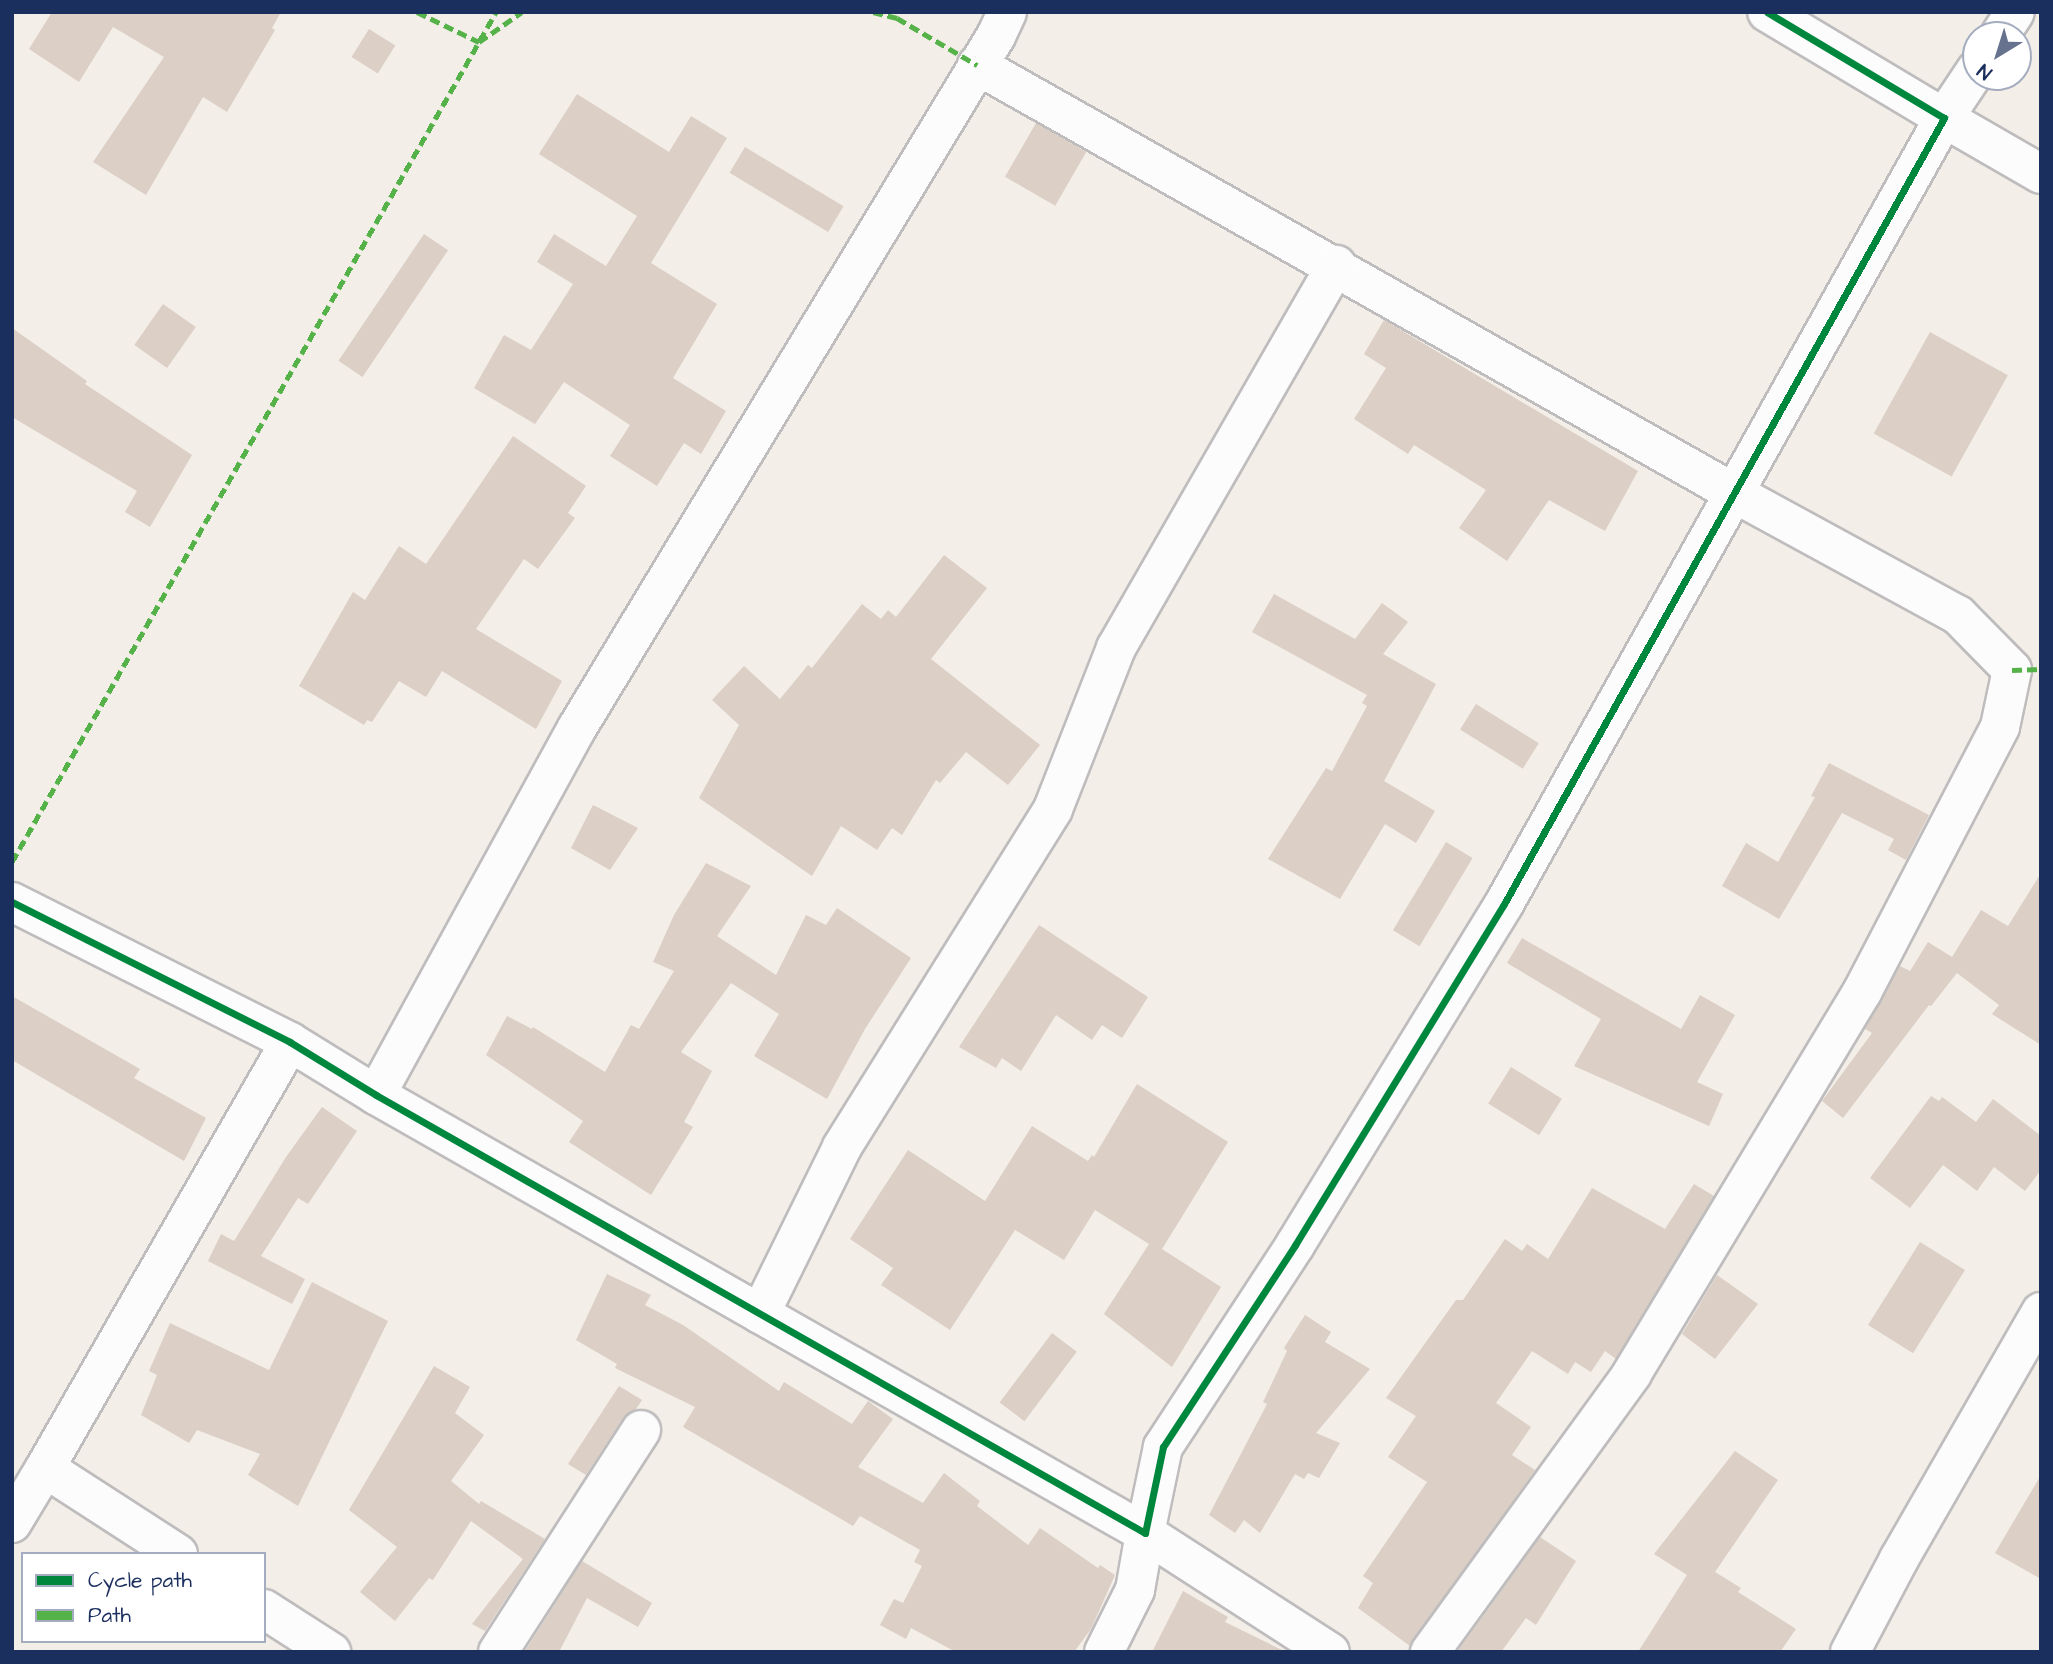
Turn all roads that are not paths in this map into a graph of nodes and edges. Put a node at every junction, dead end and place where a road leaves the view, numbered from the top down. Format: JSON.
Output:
{"nodes":[{"id":1,"x":1007,"y":12,"type":"edge"},
{"id":2,"x":1767,"y":12,"type":"edge"},
{"id":3,"x":977,"y":65,"type":"junction"},
{"id":4,"x":1962,"y":91,"type":"edge"},
{"id":5,"x":1944,"y":118,"type":"junction"},
{"id":6,"x":2041,"y":174,"type":"edge"},
{"id":7,"x":1336,"y":265,"type":"junction"},
{"id":8,"x":1734,"y":493,"type":"junction"},
{"id":9,"x":12,"y":902,"type":"edge"},
{"id":10,"x":290,"y":1042,"type":"junction"},
{"id":11,"x":376,"y":1095,"type":"junction"},
{"id":12,"x":2041,"y":1312,"type":"edge"},
{"id":13,"x":760,"y":1314,"type":"junction"},
{"id":14,"x":641,"y":1430,"type":"dead end"},
{"id":15,"x":45,"y":1468,"type":"junction"},
{"id":16,"x":12,"y":1523,"type":"edge"},
{"id":17,"x":1145,"y":1533,"type":"junction"},
{"id":18,"x":175,"y":1552,"type":"edge"},
{"id":19,"x":266,"y":1610,"type":"edge"},
{"id":20,"x":331,"y":1652,"type":"edge"},
{"id":21,"x":498,"y":1652,"type":"edge"},
{"id":22,"x":1104,"y":1652,"type":"edge"},
{"id":23,"x":1330,"y":1652,"type":"edge"},
{"id":24,"x":1430,"y":1652,"type":"edge"},
{"id":25,"x":1850,"y":1652,"type":"edge"}],
"edges":[{"from":1,"to":3,"type":"street"},
{"from":2,"to":5,"type":"street"},
{"from":3,"to":7,"type":"street"},
{"from":3,"to":11,"type":"street"},
{"from":4,"to":5,"type":"street"},
{"from":5,"to":6,"type":"street"},
{"from":5,"to":8,"type":"street"},
{"from":7,"to":8,"type":"street"},
{"from":7,"to":13,"type":"street"},
{"from":8,"to":17,"type":"street"},
{"from":8,"to":24,"type":"street"},
{"from":9,"to":10,"type":"street"},
{"from":10,"to":11,"type":"street"},
{"from":10,"to":15,"type":"street"},
{"from":11,"to":13,"type":"street"},
{"from":12,"to":25,"type":"street"},
{"from":13,"to":17,"type":"street"},
{"from":14,"to":21,"type":"street"},
{"from":15,"to":16,"type":"street"},
{"from":15,"to":18,"type":"street"},
{"from":17,"to":22,"type":"street"},
{"from":17,"to":23,"type":"street"},
{"from":19,"to":20,"type":"street"}]}
